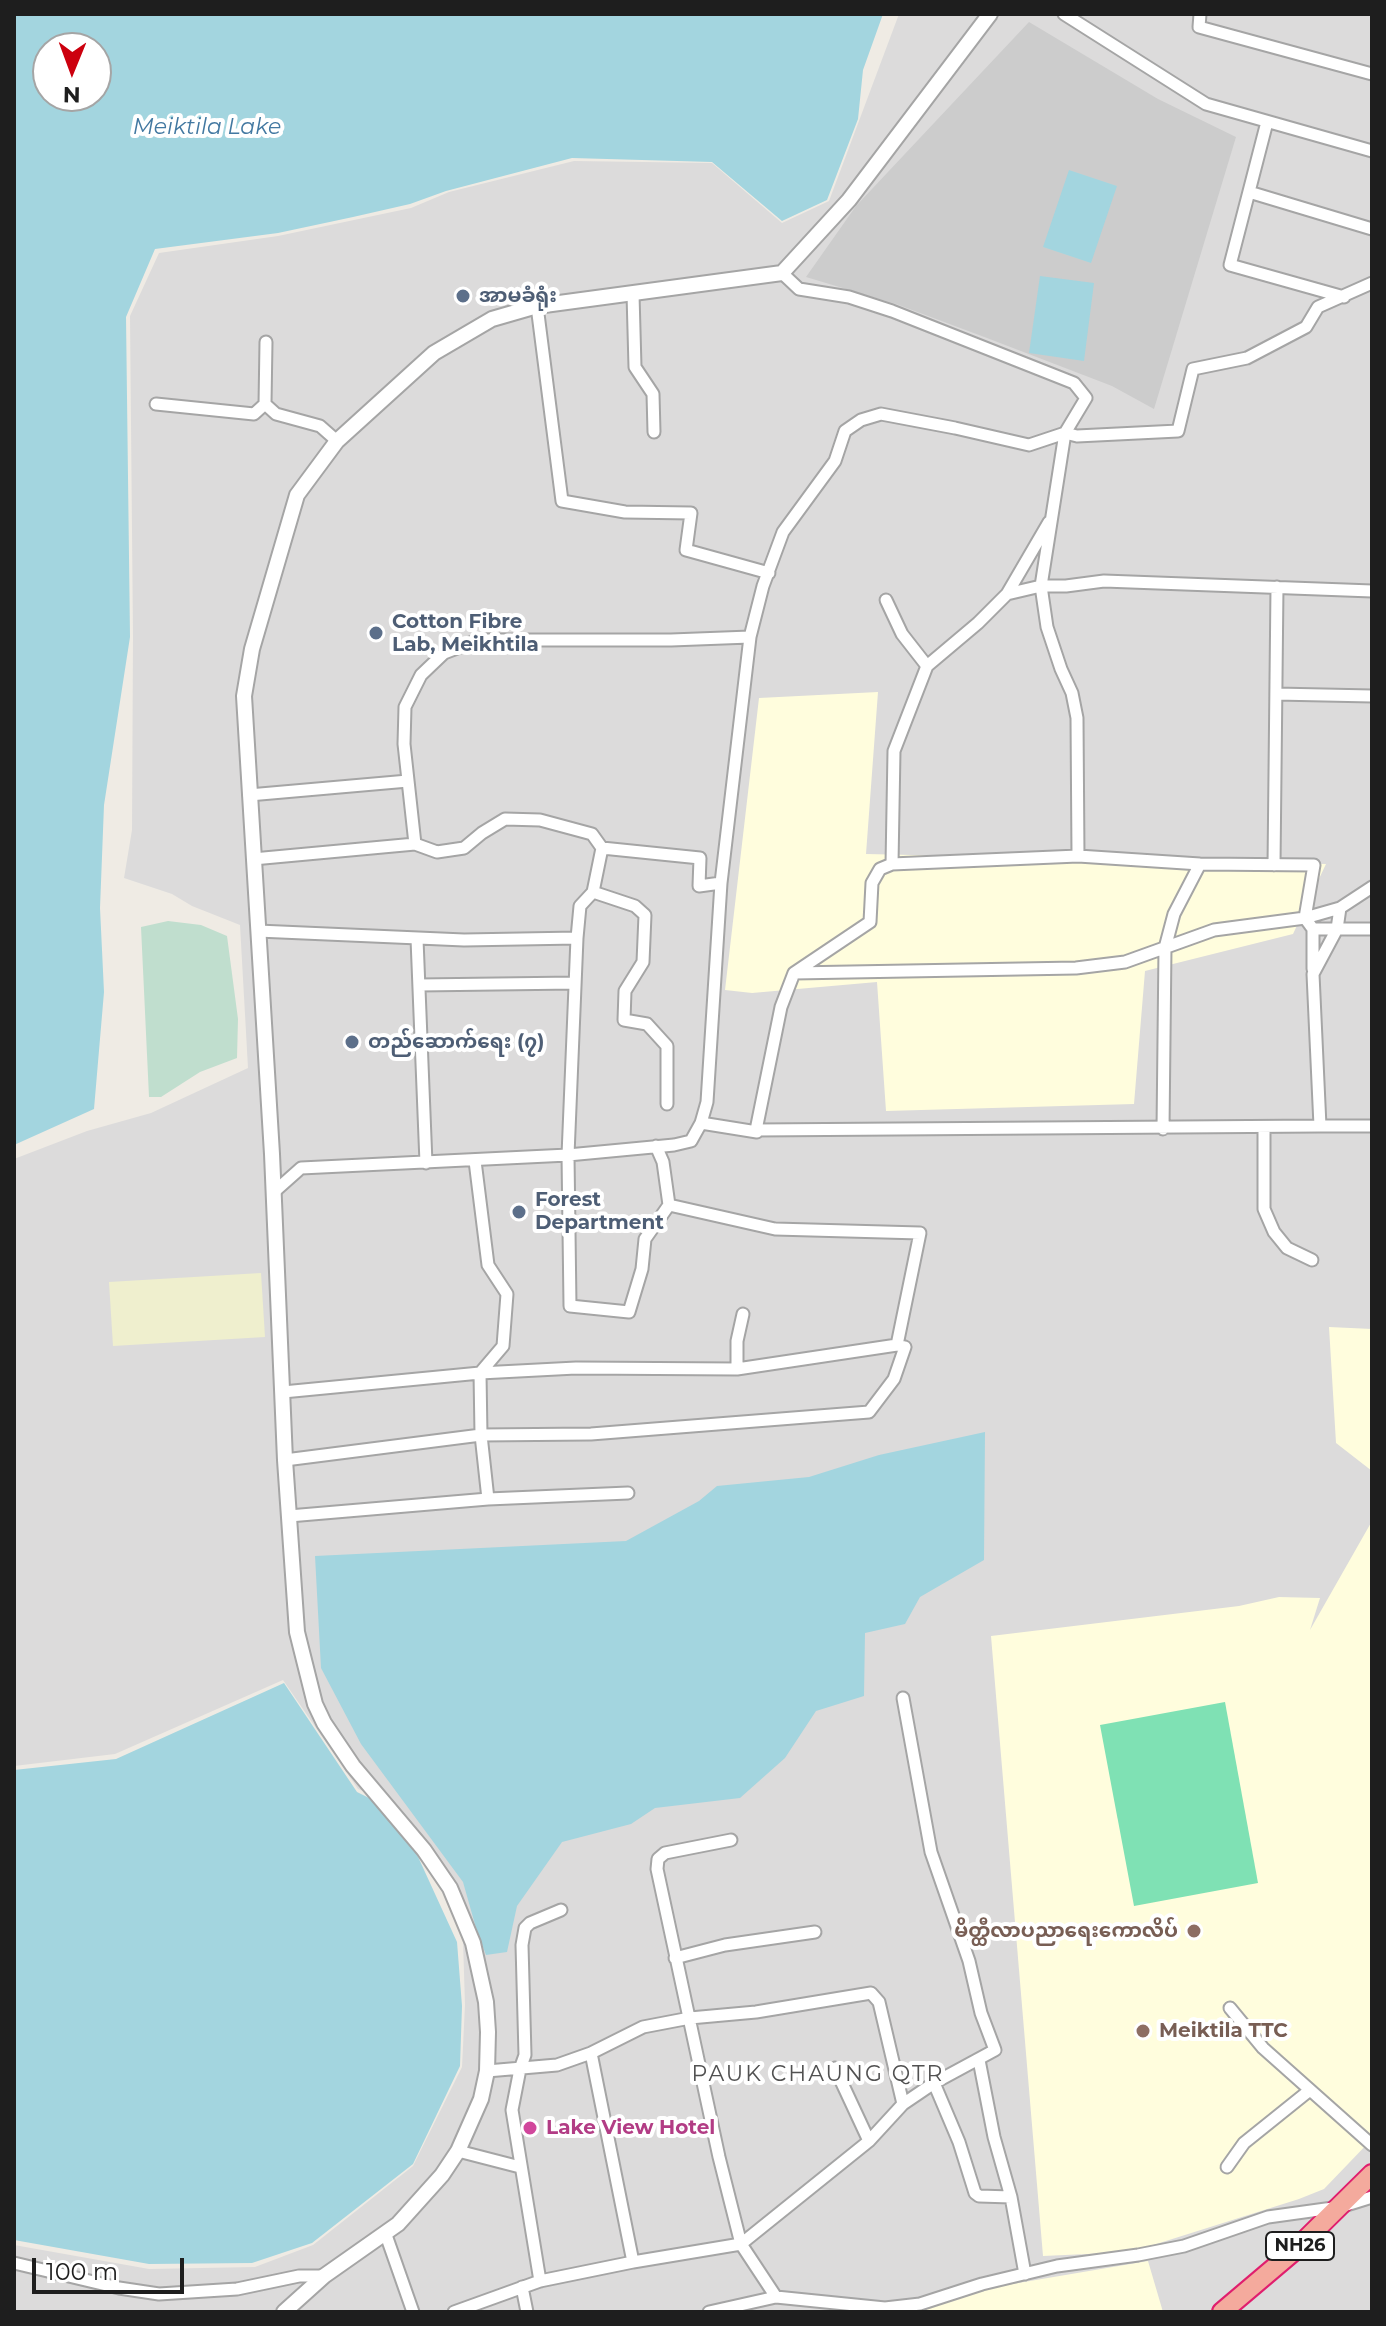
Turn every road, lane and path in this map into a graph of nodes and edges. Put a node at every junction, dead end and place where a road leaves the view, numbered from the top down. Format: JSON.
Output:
{"nodes":[{"id":1,"x":990,"y":14,"type":"edge"},
{"id":2,"x":1064,"y":14,"type":"edge"},
{"id":3,"x":1200,"y":14,"type":"edge"},
{"id":4,"x":1372,"y":74,"type":"edge"},
{"id":5,"x":1267,"y":122,"type":"junction"},
{"id":6,"x":1372,"y":151,"type":"edge"},
{"id":7,"x":1249,"y":192,"type":"junction"},
{"id":8,"x":1372,"y":229,"type":"edge"},
{"id":9,"x":782,"y":273,"type":"junction"},
{"id":10,"x":1372,"y":283,"type":"edge"},
{"id":11,"x":633,"y":294,"type":"junction"},
{"id":12,"x":1345,"y":297,"type":"junction"},
{"id":13,"x":537,"y":306,"type":"junction"},
{"id":14,"x":266,"y":342,"type":"dead end"},
{"id":15,"x":156,"y":404,"type":"dead end"},
{"id":16,"x":265,"y":404,"type":"junction"},
{"id":17,"x":654,"y":432,"type":"dead end"},
{"id":18,"x":1065,"y":433,"type":"junction"},
{"id":19,"x":337,"y":441,"type":"junction"},
{"id":20,"x":1053,"y":515,"type":"junction"},
{"id":21,"x":769,"y":573,"type":"junction"},
{"id":22,"x":1041,"y":586,"type":"junction"},
{"id":23,"x":1277,"y":587,"type":"junction"},
{"id":24,"x":1372,"y":591,"type":"edge"},
{"id":25,"x":1007,"y":594,"type":"junction"},
{"id":26,"x":886,"y":600,"type":"dead end"},
{"id":27,"x":750,"y":637,"type":"junction"},
{"id":28,"x":927,"y":666,"type":"junction"},
{"id":29,"x":1276,"y":694,"type":"junction"},
{"id":30,"x":1372,"y":696,"type":"edge"},
{"id":31,"x":408,"y":781,"type":"junction"},
{"id":32,"x":249,"y":795,"type":"junction"},
{"id":33,"x":415,"y":844,"type":"junction"},
{"id":34,"x":602,"y":848,"type":"junction"},
{"id":35,"x":1078,"y":856,"type":"junction"},
{"id":36,"x":253,"y":859,"type":"junction"},
{"id":37,"x":892,"y":864,"type":"junction"},
{"id":38,"x":1200,"y":864,"type":"junction"},
{"id":39,"x":1274,"y":865,"type":"junction"},
{"id":40,"x":721,"y":883,"type":"junction"},
{"id":41,"x":1372,"y":887,"type":"edge"},
{"id":42,"x":593,"y":892,"type":"junction"},
{"id":43,"x":1340,"y":908,"type":"junction"},
{"id":44,"x":1305,"y":918,"type":"junction"},
{"id":45,"x":1313,"y":929,"type":"junction"},
{"id":46,"x":1337,"y":929,"type":"junction"},
{"id":47,"x":1372,"y":929,"type":"edge"},
{"id":48,"x":258,"y":931,"type":"junction"},
{"id":49,"x":577,"y":938,"type":"junction"},
{"id":50,"x":417,"y":939,"type":"junction"},
{"id":51,"x":1165,"y":948,"type":"junction"},
{"id":52,"x":794,"y":973,"type":"junction"},
{"id":53,"x":1313,"y":974,"type":"junction"},
{"id":54,"x":575,"y":983,"type":"junction"},
{"id":55,"x":419,"y":985,"type":"junction"},
{"id":56,"x":667,"y":1104,"type":"dead end"},
{"id":57,"x":701,"y":1123,"type":"junction"},
{"id":58,"x":1320,"y":1126,"type":"junction"},
{"id":59,"x":1372,"y":1126,"type":"edge"},
{"id":60,"x":1264,"y":1128,"type":"junction"},
{"id":61,"x":1163,"y":1129,"type":"junction"},
{"id":62,"x":756,"y":1130,"type":"junction"},
{"id":63,"x":656,"y":1146,"type":"junction"},
{"id":64,"x":568,"y":1155,"type":"junction"},
{"id":65,"x":475,"y":1161,"type":"junction"},
{"id":66,"x":426,"y":1163,"type":"junction"},
{"id":67,"x":274,"y":1192,"type":"junction"},
{"id":68,"x":669,"y":1205,"type":"junction"},
{"id":69,"x":1312,"y":1260,"type":"dead end"},
{"id":70,"x":743,"y":1314,"type":"dead end"},
{"id":71,"x":897,"y":1345,"type":"junction"},
{"id":72,"x":737,"y":1369,"type":"junction"},
{"id":73,"x":480,"y":1373,"type":"junction"},
{"id":74,"x":283,"y":1392,"type":"junction"},
{"id":75,"x":481,"y":1435,"type":"junction"},
{"id":76,"x":285,"y":1460,"type":"junction"},
{"id":77,"x":628,"y":1493,"type":"dead end"},
{"id":78,"x":488,"y":1499,"type":"junction"},
{"id":79,"x":289,"y":1516,"type":"junction"},
{"id":80,"x":903,"y":1698,"type":"dead end"},
{"id":81,"x":731,"y":1840,"type":"dead end"},
{"id":82,"x":561,"y":1910,"type":"dead end"},
{"id":83,"x":815,"y":1932,"type":"dead end"},
{"id":84,"x":675,"y":1958,"type":"junction"},
{"id":85,"x":1230,"y":2008,"type":"dead end"},
{"id":86,"x":690,"y":2018,"type":"junction"},
{"id":87,"x":591,"y":2053,"type":"junction"},
{"id":88,"x":979,"y":2060,"type":"junction"},
{"id":89,"x":835,"y":2068,"type":"dead end"},
{"id":90,"x":520,"y":2069,"type":"junction"},
{"id":91,"x":487,"y":2071,"type":"junction"},
{"id":92,"x":934,"y":2083,"type":"junction"},
{"id":93,"x":1310,"y":2090,"type":"junction"},
{"id":94,"x":903,"y":2104,"type":"junction"},
{"id":95,"x":869,"y":2141,"type":"junction"},
{"id":96,"x":1372,"y":2145,"type":"edge"},
{"id":97,"x":458,"y":2151,"type":"junction"},
{"id":98,"x":520,"y":2167,"type":"junction"},
{"id":99,"x":1227,"y":2167,"type":"dead end"},
{"id":100,"x":1372,"y":2174,"type":"edge"},
{"id":101,"x":1011,"y":2197,"type":"junction"},
{"id":102,"x":1372,"y":2197,"type":"edge"},
{"id":103,"x":1340,"y":2207,"type":"junction"},
{"id":104,"x":386,"y":2235,"type":"junction"},
{"id":105,"x":741,"y":2244,"type":"junction"},
{"id":106,"x":633,"y":2262,"type":"junction"},
{"id":107,"x":14,"y":2263,"type":"edge"},
{"id":108,"x":1025,"y":2274,"type":"junction"},
{"id":109,"x":324,"y":2276,"type":"junction"},
{"id":110,"x":540,"y":2281,"type":"junction"},
{"id":111,"x":522,"y":2287,"type":"junction"},
{"id":112,"x":776,"y":2297,"type":"junction"},
{"id":113,"x":284,"y":2312,"type":"edge"},
{"id":114,"x":413,"y":2312,"type":"edge"},
{"id":115,"x":454,"y":2312,"type":"edge"},
{"id":116,"x":527,"y":2312,"type":"edge"},
{"id":117,"x":709,"y":2312,"type":"edge"},
{"id":118,"x":1222,"y":2312,"type":"edge"}],
"edges":[{"from":1,"to":9,"type":"street"},
{"from":2,"to":5,"type":"street"},
{"from":3,"to":4,"type":"street"},
{"from":5,"to":6,"type":"street"},
{"from":5,"to":7,"type":"street"},
{"from":7,"to":8,"type":"street"},
{"from":7,"to":12,"type":"street"},
{"from":9,"to":11,"type":"street"},
{"from":9,"to":18,"type":"street"},
{"from":10,"to":12,"type":"street"},
{"from":11,"to":13,"type":"street"},
{"from":11,"to":17,"type":"street"},
{"from":12,"to":18,"type":"street"},
{"from":13,"to":19,"type":"street"},
{"from":13,"to":21,"type":"street"},
{"from":14,"to":16,"type":"street"},
{"from":15,"to":16,"type":"street"},
{"from":16,"to":19,"type":"street"},
{"from":18,"to":20,"type":"street"},
{"from":18,"to":21,"type":"street"},
{"from":19,"to":32,"type":"street"},
{"from":20,"to":22,"type":"street"},
{"from":20,"to":25,"type":"street"},
{"from":21,"to":27,"type":"street"},
{"from":22,"to":23,"type":"street"},
{"from":22,"to":25,"type":"street"},
{"from":22,"to":35,"type":"street"},
{"from":23,"to":24,"type":"street"},
{"from":23,"to":29,"type":"street"},
{"from":25,"to":28,"type":"street"},
{"from":26,"to":28,"type":"street"},
{"from":27,"to":31,"type":"street"},
{"from":27,"to":40,"type":"street"},
{"from":28,"to":37,"type":"street"},
{"from":29,"to":30,"type":"street"},
{"from":29,"to":39,"type":"street"},
{"from":31,"to":32,"type":"street"},
{"from":31,"to":33,"type":"street"},
{"from":32,"to":36,"type":"street"},
{"from":33,"to":34,"type":"street"},
{"from":33,"to":36,"type":"street"},
{"from":34,"to":40,"type":"street"},
{"from":34,"to":42,"type":"street"},
{"from":35,"to":37,"type":"street"},
{"from":35,"to":38,"type":"street"},
{"from":36,"to":48,"type":"street"},
{"from":37,"to":52,"type":"street"},
{"from":38,"to":39,"type":"street"},
{"from":38,"to":51,"type":"street"},
{"from":39,"to":44,"type":"street"},
{"from":40,"to":57,"type":"street"},
{"from":41,"to":43,"type":"street"},
{"from":42,"to":49,"type":"street"},
{"from":42,"to":56,"type":"street"},
{"from":43,"to":44,"type":"street"},
{"from":43,"to":46,"type":"street"},
{"from":44,"to":45,"type":"street"},
{"from":44,"to":51,"type":"street"},
{"from":45,"to":46,"type":"street"},
{"from":45,"to":53,"type":"street"},
{"from":46,"to":47,"type":"street"},
{"from":46,"to":53,"type":"street"},
{"from":48,"to":50,"type":"street"},
{"from":48,"to":67,"type":"street"},
{"from":49,"to":50,"type":"street"},
{"from":49,"to":54,"type":"street"},
{"from":50,"to":55,"type":"street"},
{"from":51,"to":52,"type":"street"},
{"from":51,"to":61,"type":"street"},
{"from":52,"to":62,"type":"street"},
{"from":53,"to":58,"type":"street"},
{"from":54,"to":55,"type":"street"},
{"from":54,"to":64,"type":"street"},
{"from":55,"to":66,"type":"street"},
{"from":57,"to":62,"type":"street"},
{"from":57,"to":63,"type":"street"},
{"from":58,"to":59,"type":"street"},
{"from":58,"to":60,"type":"street"},
{"from":60,"to":61,"type":"street"},
{"from":60,"to":69,"type":"street"},
{"from":61,"to":62,"type":"street"},
{"from":63,"to":64,"type":"street"},
{"from":63,"to":68,"type":"street"},
{"from":64,"to":65,"type":"street"},
{"from":64,"to":68,"type":"street"},
{"from":65,"to":66,"type":"street"},
{"from":65,"to":73,"type":"street"},
{"from":66,"to":67,"type":"street"},
{"from":67,"to":74,"type":"street"},
{"from":68,"to":71,"type":"street"},
{"from":70,"to":72,"type":"street"},
{"from":71,"to":72,"type":"street"},
{"from":71,"to":75,"type":"street"},
{"from":72,"to":73,"type":"street"},
{"from":73,"to":74,"type":"street"},
{"from":73,"to":75,"type":"street"},
{"from":74,"to":76,"type":"street"},
{"from":75,"to":76,"type":"street"},
{"from":75,"to":78,"type":"street"},
{"from":76,"to":79,"type":"street"},
{"from":77,"to":78,"type":"street"},
{"from":78,"to":79,"type":"street"},
{"from":79,"to":91,"type":"street"},
{"from":80,"to":88,"type":"street"},
{"from":81,"to":84,"type":"street"},
{"from":82,"to":90,"type":"street"},
{"from":83,"to":84,"type":"street"},
{"from":84,"to":86,"type":"street"},
{"from":85,"to":93,"type":"street"},
{"from":86,"to":87,"type":"street"},
{"from":86,"to":94,"type":"street"},
{"from":86,"to":105,"type":"street"},
{"from":87,"to":90,"type":"street"},
{"from":87,"to":106,"type":"street"},
{"from":88,"to":92,"type":"street"},
{"from":88,"to":101,"type":"street"},
{"from":89,"to":95,"type":"street"},
{"from":90,"to":91,"type":"street"},
{"from":90,"to":98,"type":"street"},
{"from":91,"to":97,"type":"street"},
{"from":92,"to":94,"type":"street"},
{"from":92,"to":101,"type":"street"},
{"from":93,"to":96,"type":"street"},
{"from":93,"to":99,"type":"street"},
{"from":94,"to":95,"type":"street"},
{"from":95,"to":105,"type":"street"},
{"from":97,"to":98,"type":"street"},
{"from":97,"to":104,"type":"street"},
{"from":98,"to":110,"type":"street"},
{"from":100,"to":103,"type":"highway","number":"NH26"},
{"from":101,"to":108,"type":"street"},
{"from":102,"to":103,"type":"street"},
{"from":103,"to":108,"type":"street"},
{"from":103,"to":118,"type":"highway","number":"NH26"},
{"from":104,"to":109,"type":"street"},
{"from":104,"to":114,"type":"street"},
{"from":105,"to":106,"type":"street"},
{"from":105,"to":112,"type":"street"},
{"from":106,"to":110,"type":"street"},
{"from":107,"to":109,"type":"street"},
{"from":108,"to":112,"type":"street"},
{"from":109,"to":113,"type":"street"},
{"from":110,"to":111,"type":"street"},
{"from":111,"to":115,"type":"street"},
{"from":111,"to":116,"type":"street"},
{"from":112,"to":117,"type":"street"}]}
